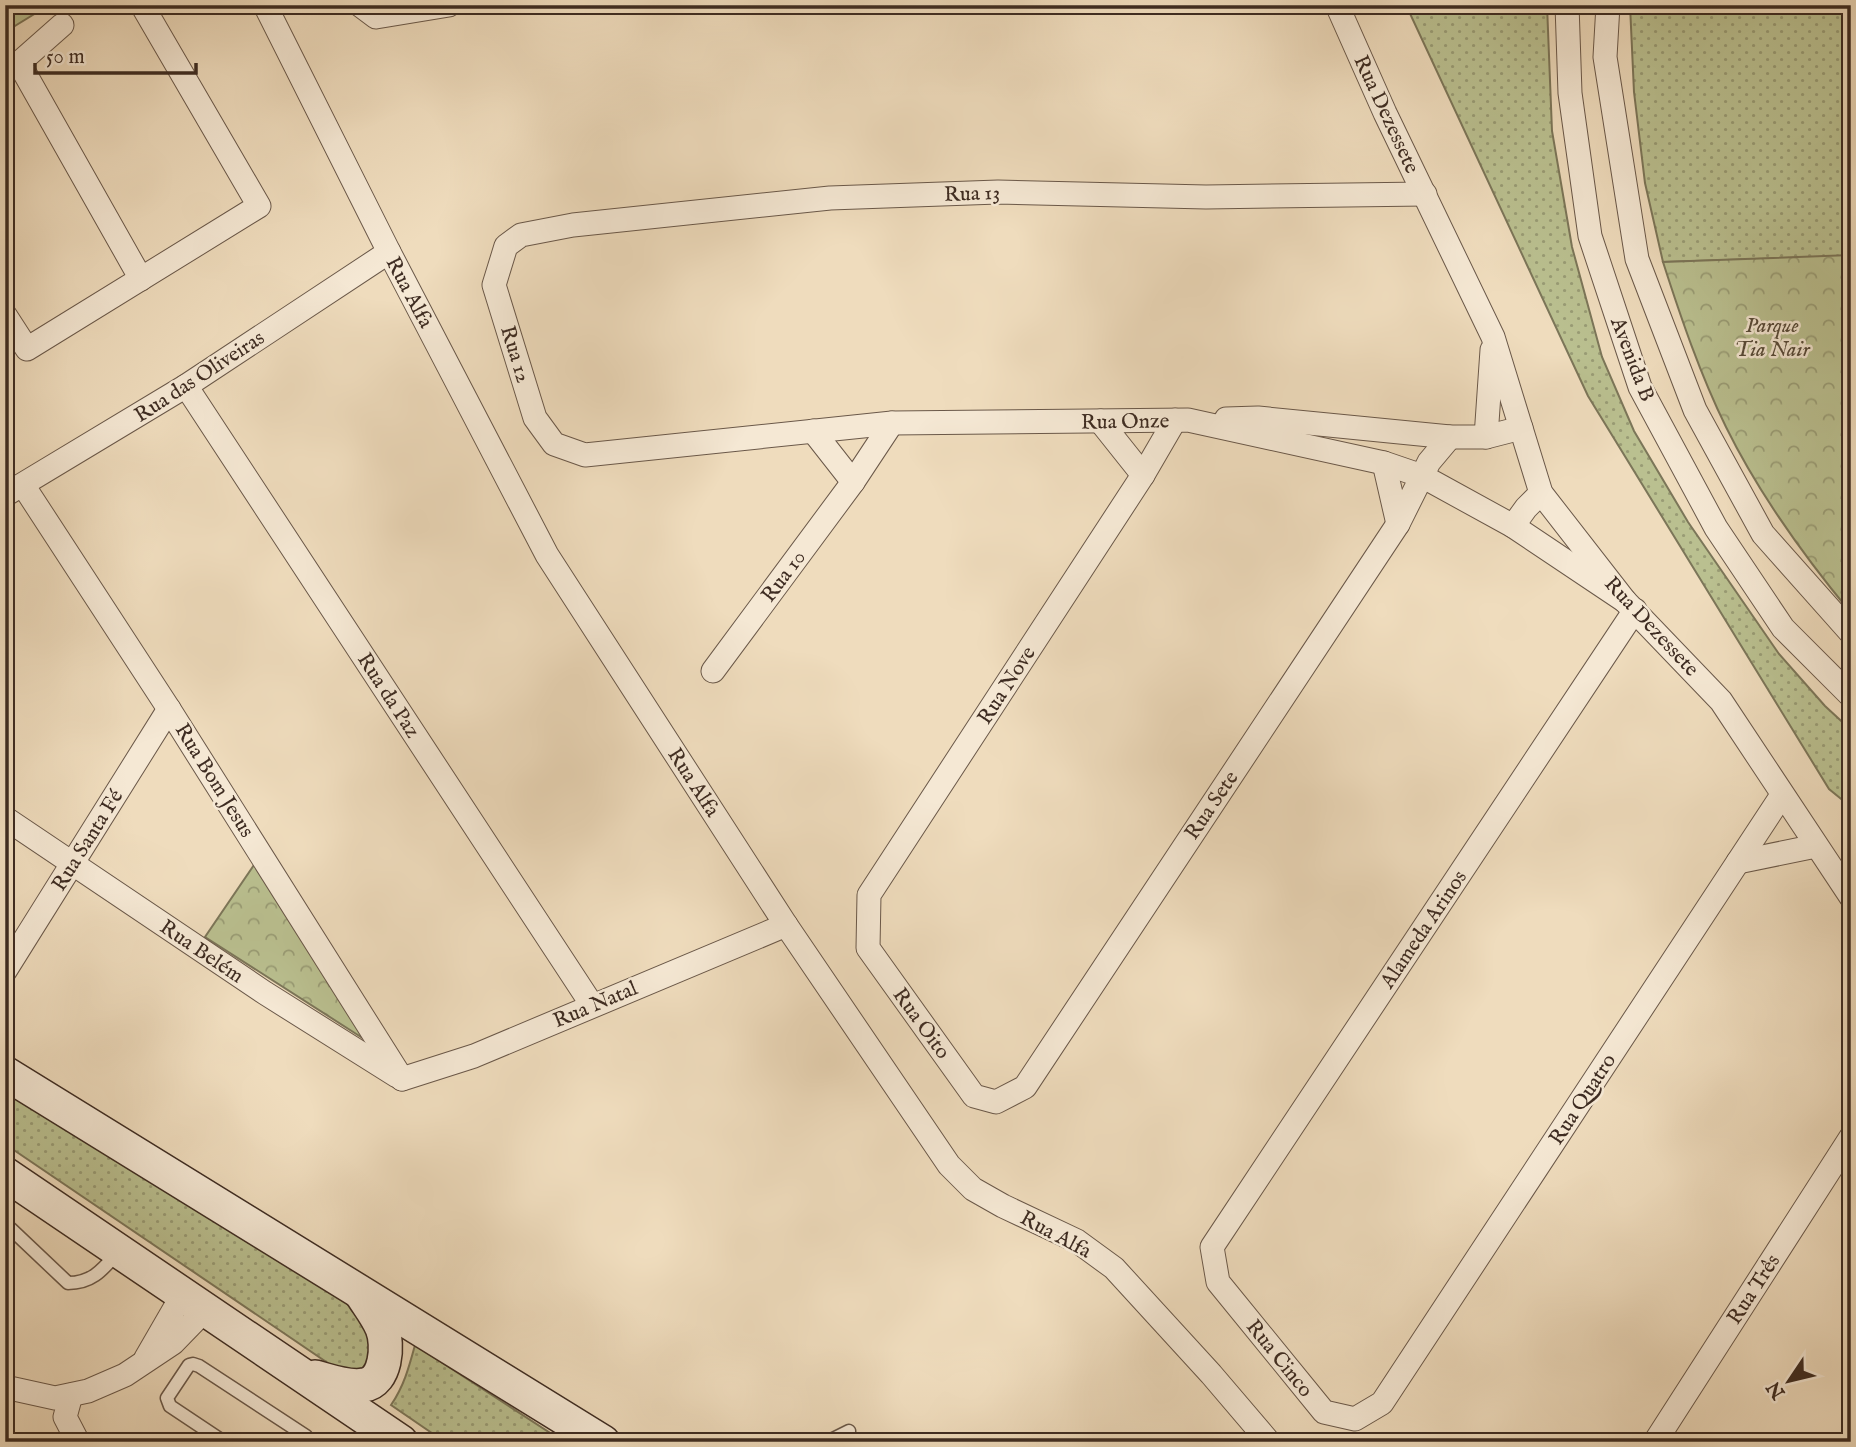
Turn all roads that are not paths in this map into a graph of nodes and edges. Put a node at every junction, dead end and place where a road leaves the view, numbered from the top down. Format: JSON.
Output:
{"nodes":[{"id":1,"x":142,"y":5,"type":"edge"},
{"id":2,"x":265,"y":5,"type":"edge"},
{"id":3,"x":360,"y":5,"type":"edge"},
{"id":4,"x":449,"y":5,"type":"edge"},
{"id":5,"x":1337,"y":5,"type":"edge"},
{"id":6,"x":1567,"y":5,"type":"edge"},
{"id":7,"x":1608,"y":5,"type":"edge"},
{"id":8,"x":62,"y":25,"type":"dead end"},
{"id":9,"x":1425,"y":194,"type":"junction"},
{"id":10,"x":521,"y":235,"type":"joint"},
{"id":11,"x":389,"y":252,"type":"junction"},
{"id":12,"x":141,"y":279,"type":"junction"},
{"id":13,"x":5,"y":315,"type":"edge"},
{"id":14,"x":1493,"y":337,"type":"junction"},
{"id":15,"x":186,"y":386,"type":"junction"},
{"id":16,"x":1182,"y":420,"type":"junction"},
{"id":17,"x":1100,"y":421,"type":"junction"},
{"id":18,"x":892,"y":423,"type":"junction"},
{"id":19,"x":1521,"y":428,"type":"junction"},
{"id":20,"x":813,"y":431,"type":"junction"},
{"id":21,"x":1450,"y":437,"type":"junction"},
{"id":22,"x":1486,"y":437,"type":"junction"},
{"id":23,"x":585,"y":455,"type":"joint"},
{"id":24,"x":1384,"y":463,"type":"junction"},
{"id":25,"x":1143,"y":475,"type":"junction"},
{"id":26,"x":1422,"y":476,"type":"junction"},
{"id":27,"x":853,"y":482,"type":"junction"},
{"id":28,"x":14,"y":490,"type":"edge"},
{"id":29,"x":1541,"y":493,"type":"junction"},
{"id":30,"x":1398,"y":524,"type":"junction"},
{"id":31,"x":1513,"y":526,"type":"junction"},
{"id":32,"x":1630,"y":606,"type":"junction"},
{"id":33,"x":1851,"y":633,"type":"edge"},
{"id":34,"x":713,"y":671,"type":"dead end"},
{"id":35,"x":1851,"y":696,"type":"edge"},
{"id":36,"x":169,"y":709,"type":"junction"},
{"id":37,"x":1782,"y":795,"type":"junction"},
{"id":38,"x":5,"y":818,"type":"edge"},
{"id":39,"x":1816,"y":846,"type":"junction"},
{"id":40,"x":1738,"y":862,"type":"junction"},
{"id":41,"x":73,"y":863,"type":"junction"},
{"id":42,"x":869,"y":895,"type":"joint"},
{"id":43,"x":1851,"y":897,"type":"edge"},
{"id":44,"x":786,"y":925,"type":"junction"},
{"id":45,"x":5,"y":971,"type":"edge"},
{"id":46,"x":592,"y":1004,"type":"junction"},
{"id":47,"x":5,"y":1073,"type":"edge"},
{"id":48,"x":402,"y":1079,"type":"junction"},
{"id":49,"x":1025,"y":1087,"type":"joint"},
{"id":50,"x":1849,"y":1142,"type":"edge"},
{"id":51,"x":5,"y":1174,"type":"edge"},
{"id":52,"x":5,"y":1226,"type":"edge"},
{"id":53,"x":1212,"y":1247,"type":"joint"},
{"id":54,"x":119,"y":1251,"type":"junction"},
{"id":55,"x":361,"y":1293,"type":"junction"},
{"id":56,"x":194,"y":1302,"type":"junction"},
{"id":57,"x":299,"y":1372,"type":"junction"},
{"id":58,"x":5,"y":1387,"type":"edge"},
{"id":59,"x":71,"y":1395,"type":"junction"},
{"id":60,"x":1382,"y":1403,"type":"joint"},
{"id":61,"x":849,"y":1431,"type":"dead end"},
{"id":62,"x":379,"y":1436,"type":"edge"},
{"id":63,"x":78,"y":1442,"type":"edge"},
{"id":64,"x":224,"y":1442,"type":"edge"},
{"id":65,"x":309,"y":1442,"type":"edge"},
{"id":66,"x":603,"y":1442,"type":"edge"},
{"id":67,"x":827,"y":1442,"type":"edge"},
{"id":68,"x":1269,"y":1442,"type":"edge"},
{"id":69,"x":1655,"y":1442,"type":"edge"}],
"edges":[{"from":1,"to":12,"type":"street"},
{"from":2,"to":11,"type":"street","name":"Rua Alfa"},
{"from":3,"to":4,"type":"street"},
{"from":5,"to":9,"type":"street","name":"Rua Dezessete"},
{"from":6,"to":35,"type":"street","name":"Avenida B"},
{"from":7,"to":33,"type":"street","name":"Avenida B"},
{"from":8,"to":12,"type":"street"},
{"from":9,"to":10,"type":"street","name":"Rua 13"},
{"from":9,"to":14,"type":"street","name":"Rua Dezessete"},
{"from":10,"to":23,"type":"street","name":"Rua 12"},
{"from":11,"to":15,"type":"street","name":"Rua das Oliveiras"},
{"from":11,"to":44,"type":"street","name":"Rua Alfa"},
{"from":12,"to":13,"type":"street"},
{"from":14,"to":19,"type":"street","name":"Rua Dezessete"},
{"from":14,"to":22,"type":"street","name":"Rua Dezessete"},
{"from":15,"to":28,"type":"street","name":"Rua das Oliveiras"},
{"from":15,"to":46,"type":"street","name":"Rua da Paz"},
{"from":16,"to":17,"type":"street","name":"Rua Onze"},
{"from":16,"to":21,"type":"street"},
{"from":16,"to":24,"type":"street","name":"Rua Onze"},
{"from":16,"to":25,"type":"street","name":"Rua Nove"},
{"from":17,"to":18,"type":"street","name":"Rua Onze"},
{"from":17,"to":25,"type":"street"},
{"from":18,"to":20,"type":"street","name":"Rua Onze"},
{"from":18,"to":27,"type":"street","name":"Rua 10"},
{"from":19,"to":22,"type":"street"},
{"from":19,"to":29,"type":"street","name":"Rua Dezessete"},
{"from":20,"to":23,"type":"street","name":"Rua Onze"},
{"from":20,"to":27,"type":"street"},
{"from":21,"to":22,"type":"street"},
{"from":21,"to":26,"type":"street","name":"Rua Sete"},
{"from":24,"to":26,"type":"street","name":"Rua Onze"},
{"from":24,"to":30,"type":"street"},
{"from":25,"to":42,"type":"street","name":"Rua Nove"},
{"from":26,"to":30,"type":"street","name":"Rua Sete"},
{"from":26,"to":31,"type":"street","name":"Rua Onze"},
{"from":27,"to":34,"type":"street","name":"Rua 10"},
{"from":28,"to":36,"type":"street","name":"Rua Bom Jesus"},
{"from":29,"to":31,"type":"street"},
{"from":29,"to":32,"type":"street","name":"Rua Dezessete"},
{"from":30,"to":49,"type":"street","name":"Rua Sete"},
{"from":31,"to":32,"type":"street","name":"Rua Onze"},
{"from":32,"to":37,"type":"street","name":"Rua Dezessete"},
{"from":32,"to":53,"type":"street","name":"Alameda Arinos"},
{"from":36,"to":41,"type":"street","name":"Rua Santa Fé"},
{"from":36,"to":48,"type":"street","name":"Rua Bom Jesus"},
{"from":37,"to":39,"type":"street","name":"Rua Dezessete"},
{"from":37,"to":40,"type":"street","name":"Rua Quatro"},
{"from":38,"to":41,"type":"street","name":"Rua Belém"},
{"from":39,"to":40,"type":"street"},
{"from":39,"to":43,"type":"street","name":"Rua Dezessete"},
{"from":40,"to":60,"type":"street","name":"Rua Quatro"},
{"from":41,"to":45,"type":"street","name":"Rua Santa Fé"},
{"from":41,"to":48,"type":"street","name":"Rua Belém"},
{"from":42,"to":49,"type":"street","name":"Rua Oito"},
{"from":44,"to":46,"type":"street","name":"Rua Natal"},
{"from":44,"to":68,"type":"street","name":"Rua Alfa"},
{"from":46,"to":48,"type":"street","name":"Rua Natal"},
{"from":47,"to":55,"type":"main road"},
{"from":50,"to":69,"type":"street","name":"Rua Três"},
{"from":51,"to":54,"type":"main road"},
{"from":52,"to":54,"type":"lane"},
{"from":53,"to":60,"type":"street","name":"Rua Cinco"},
{"from":54,"to":56,"type":"main road"},
{"from":55,"to":57,"type":"main road"},
{"from":55,"to":66,"type":"main road"},
{"from":56,"to":57,"type":"main road"},
{"from":56,"to":59,"type":"street"},
{"from":57,"to":62,"type":"main road"},
{"from":58,"to":59,"type":"street"},
{"from":59,"to":63,"type":"street"},
{"from":61,"to":67,"type":"lane"},
{"from":64,"to":65,"type":"lane"}]}
